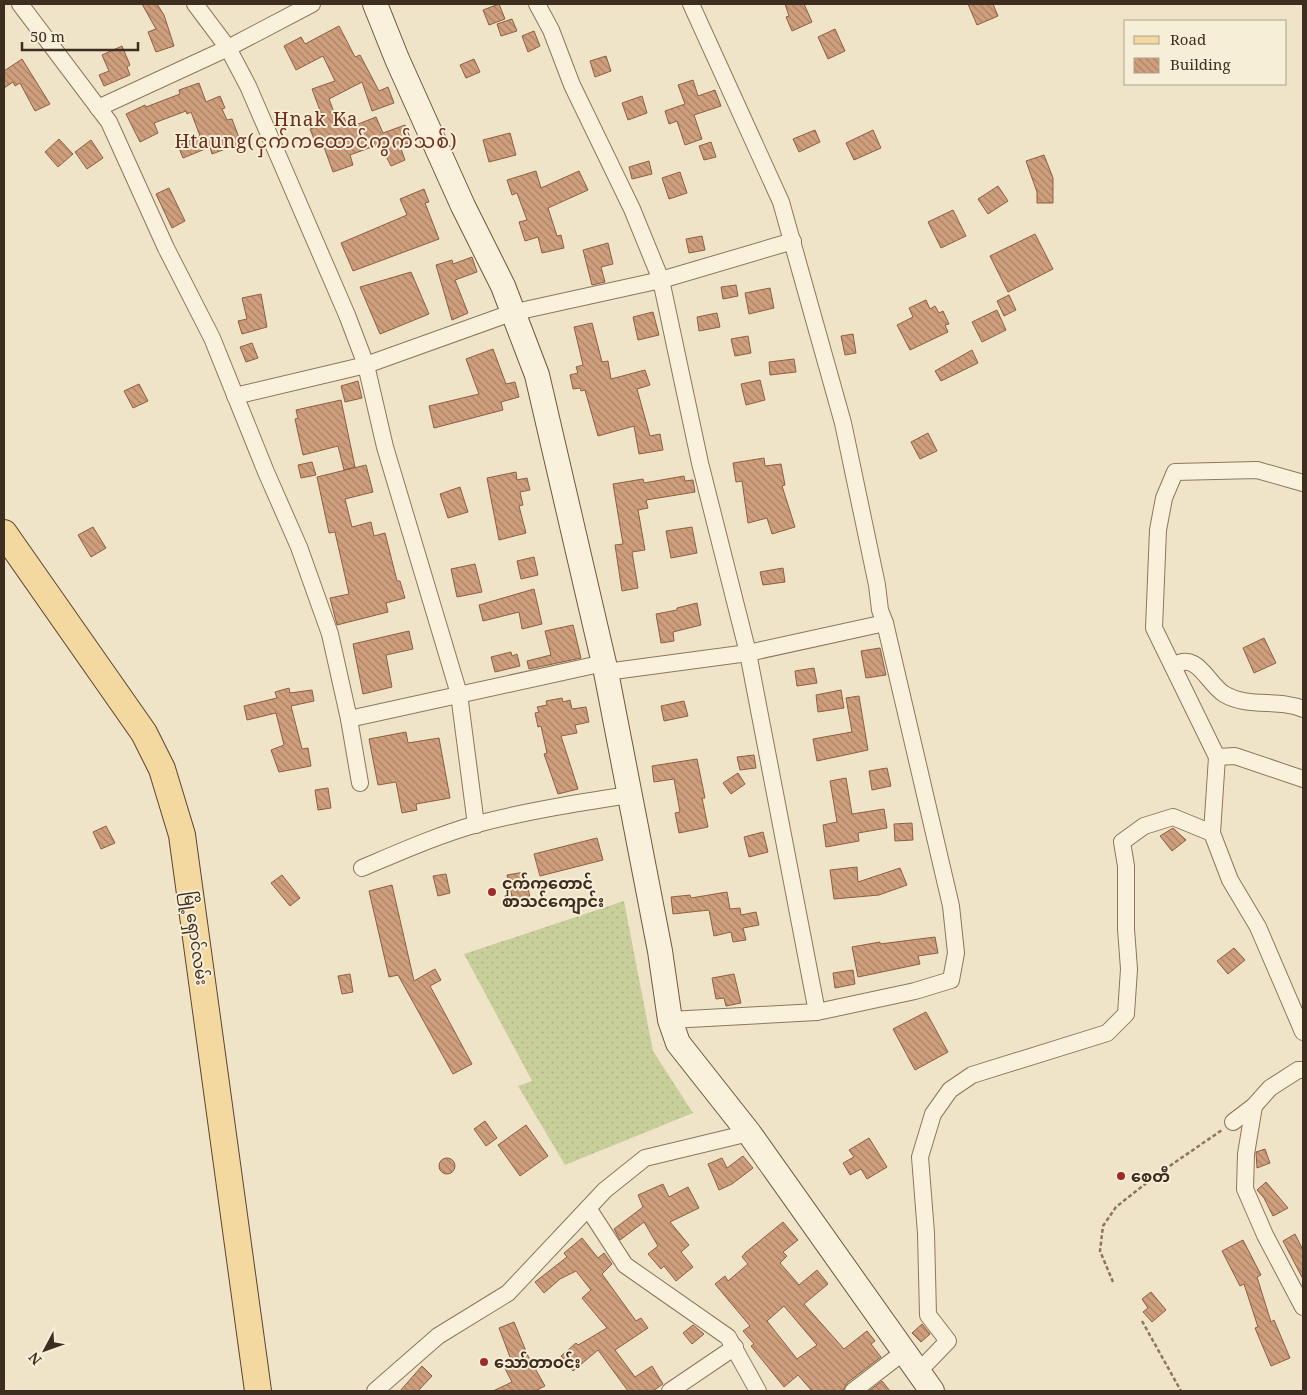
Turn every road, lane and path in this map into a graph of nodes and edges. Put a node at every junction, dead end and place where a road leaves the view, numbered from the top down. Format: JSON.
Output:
{"nodes":[{"id":1,"x":20,"y":4,"type":"edge"},
{"id":2,"x":195,"y":4,"type":"edge"},
{"id":3,"x":312,"y":4,"type":"edge"},
{"id":4,"x":375,"y":4,"type":"edge"},
{"id":5,"x":537,"y":4,"type":"edge"},
{"id":6,"x":692,"y":4,"type":"edge"},
{"id":7,"x":228,"y":48,"type":"junction"},
{"id":8,"x":98,"y":108,"type":"junction"},
{"id":9,"x":793,"y":241,"type":"junction"},
{"id":10,"x":660,"y":280,"type":"junction"},
{"id":11,"x":512,"y":313,"type":"junction"},
{"id":12,"x":366,"y":365,"type":"junction"},
{"id":13,"x":235,"y":396,"type":"junction"},
{"id":14,"x":1303,"y":483,"type":"edge"},
{"id":15,"x":4,"y":533,"type":"edge"},
{"id":16,"x":885,"y":623,"type":"junction"},
{"id":17,"x":748,"y":653,"type":"junction"},
{"id":18,"x":1173,"y":666,"type":"junction"},
{"id":19,"x":605,"y":668,"type":"junction"},
{"id":20,"x":459,"y":694,"type":"junction"},
{"id":21,"x":1303,"y":709,"type":"edge"},
{"id":22,"x":349,"y":719,"type":"junction"},
{"id":23,"x":1217,"y":757,"type":"junction"},
{"id":24,"x":1303,"y":779,"type":"edge"},
{"id":25,"x":360,"y":783,"type":"dead end"},
{"id":26,"x":628,"y":795,"type":"junction"},
{"id":27,"x":476,"y":825,"type":"junction"},
{"id":28,"x":1212,"y":833,"type":"junction"},
{"id":29,"x":362,"y":868,"type":"dead end"},
{"id":30,"x":817,"y":1012,"type":"junction"},
{"id":31,"x":670,"y":1020,"type":"junction"},
{"id":32,"x":1303,"y":1032,"type":"edge"},
{"id":33,"x":1303,"y":1070,"type":"edge"},
{"id":34,"x":1254,"y":1106,"type":"junction"},
{"id":35,"x":1234,"y":1122,"type":"joint"},
{"id":36,"x":749,"y":1133,"type":"junction"},
{"id":37,"x":588,"y":1208,"type":"junction"},
{"id":38,"x":1113,"y":1282,"type":"dead end"},
{"id":39,"x":1303,"y":1307,"type":"edge"},
{"id":40,"x":1142,"y":1320,"type":"dead end"},
{"id":41,"x":735,"y":1346,"type":"junction"},
{"id":42,"x":905,"y":1351,"type":"junction"},
{"id":43,"x":920,"y":1371,"type":"junction"},
{"id":44,"x":258,"y":1391,"type":"edge"},
{"id":45,"x":375,"y":1391,"type":"edge"},
{"id":46,"x":670,"y":1391,"type":"edge"},
{"id":47,"x":758,"y":1391,"type":"edge"},
{"id":48,"x":853,"y":1391,"type":"edge"},
{"id":49,"x":932,"y":1391,"type":"edge"},
{"id":50,"x":1181,"y":1391,"type":"edge"}],
"edges":[{"from":1,"to":8,"type":"street"},
{"from":2,"to":7,"type":"street"},
{"from":3,"to":7,"type":"street"},
{"from":4,"to":11,"type":"main road"},
{"from":5,"to":10,"type":"street"},
{"from":6,"to":9,"type":"street"},
{"from":7,"to":8,"type":"street"},
{"from":7,"to":12,"type":"street"},
{"from":8,"to":13,"type":"street"},
{"from":9,"to":10,"type":"street"},
{"from":9,"to":16,"type":"street"},
{"from":10,"to":11,"type":"street"},
{"from":10,"to":17,"type":"street"},
{"from":11,"to":12,"type":"street"},
{"from":11,"to":19,"type":"main road"},
{"from":12,"to":13,"type":"street"},
{"from":12,"to":20,"type":"street"},
{"from":13,"to":22,"type":"street"},
{"from":14,"to":18,"type":"street"},
{"from":15,"to":44,"type":"main road","name":"မြို့ရှောင်လမ်း"},
{"from":16,"to":17,"type":"street"},
{"from":16,"to":30,"type":"street"},
{"from":17,"to":19,"type":"street"},
{"from":17,"to":30,"type":"street"},
{"from":18,"to":21,"type":"street"},
{"from":18,"to":23,"type":"street"},
{"from":19,"to":20,"type":"street"},
{"from":19,"to":26,"type":"main road"},
{"from":20,"to":22,"type":"street"},
{"from":20,"to":27,"type":"street"},
{"from":22,"to":25,"type":"street"},
{"from":23,"to":24,"type":"street"},
{"from":23,"to":28,"type":"street"},
{"from":26,"to":27,"type":"street"},
{"from":26,"to":31,"type":"main road"},
{"from":27,"to":29,"type":"street"},
{"from":28,"to":32,"type":"street"},
{"from":28,"to":43,"type":"street"},
{"from":30,"to":31,"type":"street"},
{"from":31,"to":36,"type":"main road"},
{"from":33,"to":34,"type":"street"},
{"from":34,"to":35,"type":"street"},
{"from":34,"to":39,"type":"street"},
{"from":35,"to":38,"type":"path"},
{"from":36,"to":37,"type":"street"},
{"from":36,"to":42,"type":"main road"},
{"from":37,"to":41,"type":"street"},
{"from":37,"to":45,"type":"street"},
{"from":40,"to":50,"type":"path"},
{"from":41,"to":46,"type":"street"},
{"from":41,"to":47,"type":"street"},
{"from":42,"to":43,"type":"main road"},
{"from":42,"to":48,"type":"street"},
{"from":43,"to":49,"type":"main road"}]}
